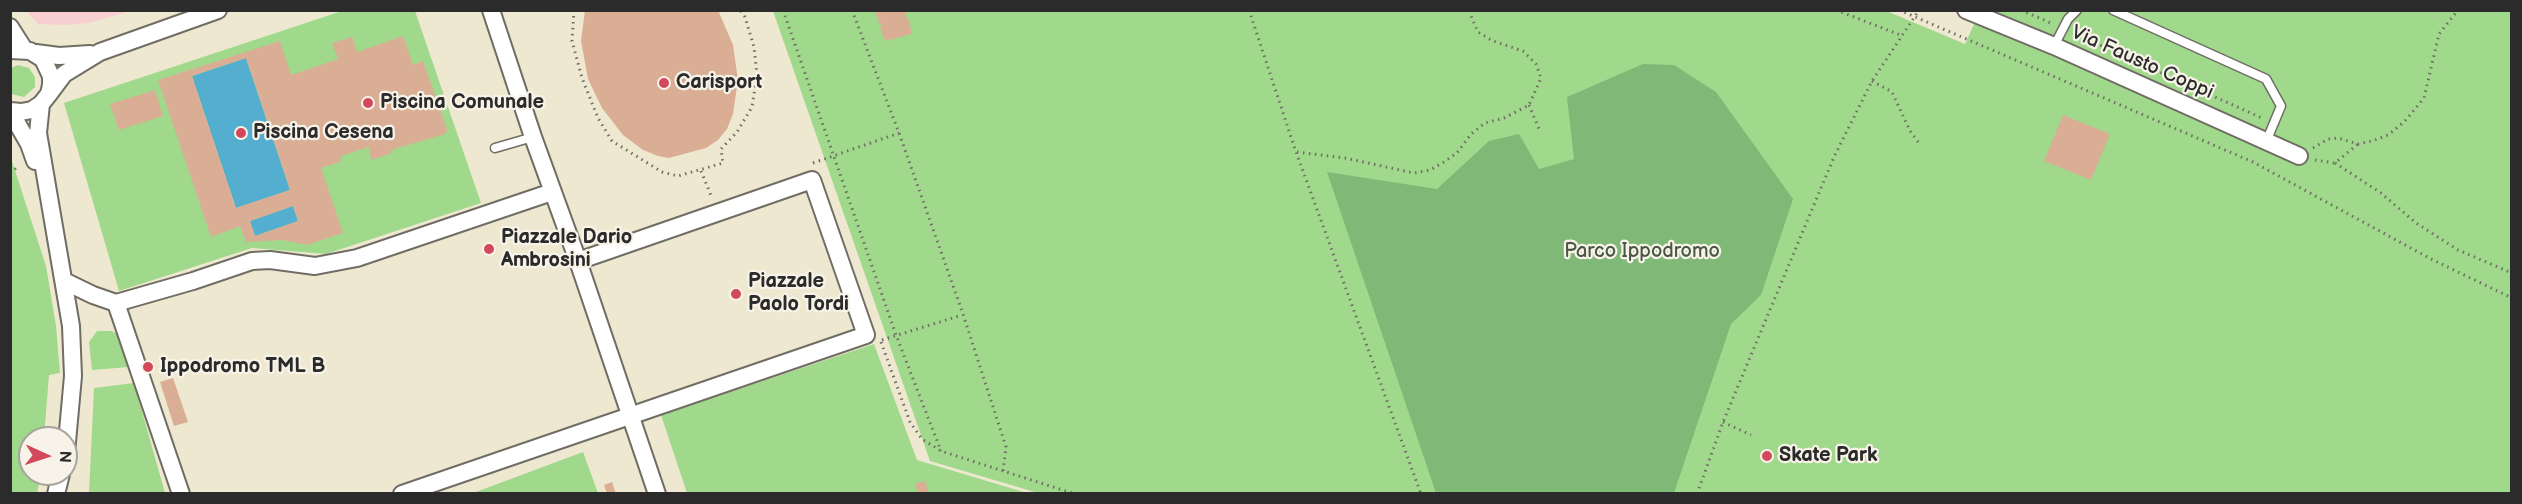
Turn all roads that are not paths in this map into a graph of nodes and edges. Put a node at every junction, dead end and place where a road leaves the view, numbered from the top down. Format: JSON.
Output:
{"nodes":[{"id":1,"x":218,"y":10,"type":"edge"},
{"id":2,"x":491,"y":10,"type":"edge"},
{"id":3,"x":1966,"y":10,"type":"edge"},
{"id":4,"x":2077,"y":10,"type":"edge"},
{"id":5,"x":2113,"y":10,"type":"edge"},
{"id":6,"x":10,"y":27,"type":"edge"},
{"id":7,"x":2054,"y":46,"type":"junction"},
{"id":8,"x":24,"y":51,"type":"edge"},
{"id":9,"x":100,"y":52,"type":"junction"},
{"id":10,"x":45,"y":99,"type":"junction"},
{"id":11,"x":10,"y":111,"type":"edge"},
{"id":12,"x":533,"y":137,"type":"junction"},
{"id":13,"x":2266,"y":142,"type":"junction"},
{"id":14,"x":495,"y":148,"type":"dead end"},
{"id":15,"x":2299,"y":156,"type":"road end"},
{"id":16,"x":47,"y":191,"type":"junction"},
{"id":17,"x":552,"y":192,"type":"junction"},
{"id":18,"x":578,"y":261,"type":"junction"},
{"id":19,"x":64,"y":282,"type":"junction"},
{"id":20,"x":116,"y":303,"type":"junction"},
{"id":21,"x":631,"y":416,"type":"junction"},
{"id":22,"x":68,"y":426,"type":"edge"},
{"id":23,"x":180,"y":494,"type":"edge"},
{"id":24,"x":402,"y":494,"type":"edge"},
{"id":25,"x":657,"y":494,"type":"edge"}],
"edges":[{"from":1,"to":9,"type":"street"},
{"from":2,"to":12,"type":"street"},
{"from":3,"to":7,"type":"street","name":"Via Fausto Coppi"},
{"from":4,"to":7,"type":"lane"},
{"from":5,"to":13,"type":"lane"},
{"from":6,"to":8,"type":"street"},
{"from":7,"to":13,"type":"street","name":"Via Fausto Coppi"},
{"from":8,"to":9,"type":"street"},
{"from":8,"to":10,"type":"street"},
{"from":9,"to":10,"type":"street"},
{"from":10,"to":11,"type":"street"},
{"from":10,"to":16,"type":"street"},
{"from":11,"to":16,"type":"street"},
{"from":12,"to":14,"type":"lane"},
{"from":12,"to":17,"type":"street"},
{"from":13,"to":15,"type":"street","name":"Via Fausto Coppi"},
{"from":16,"to":19,"type":"street"},
{"from":17,"to":18,"type":"street"},
{"from":17,"to":20,"type":"street"},
{"from":18,"to":21,"type":"street"},
{"from":18,"to":21,"type":"street"},
{"from":19,"to":20,"type":"street"},
{"from":19,"to":22,"type":"street"},
{"from":20,"to":23,"type":"street"},
{"from":21,"to":24,"type":"street"},
{"from":21,"to":25,"type":"street"}]}
